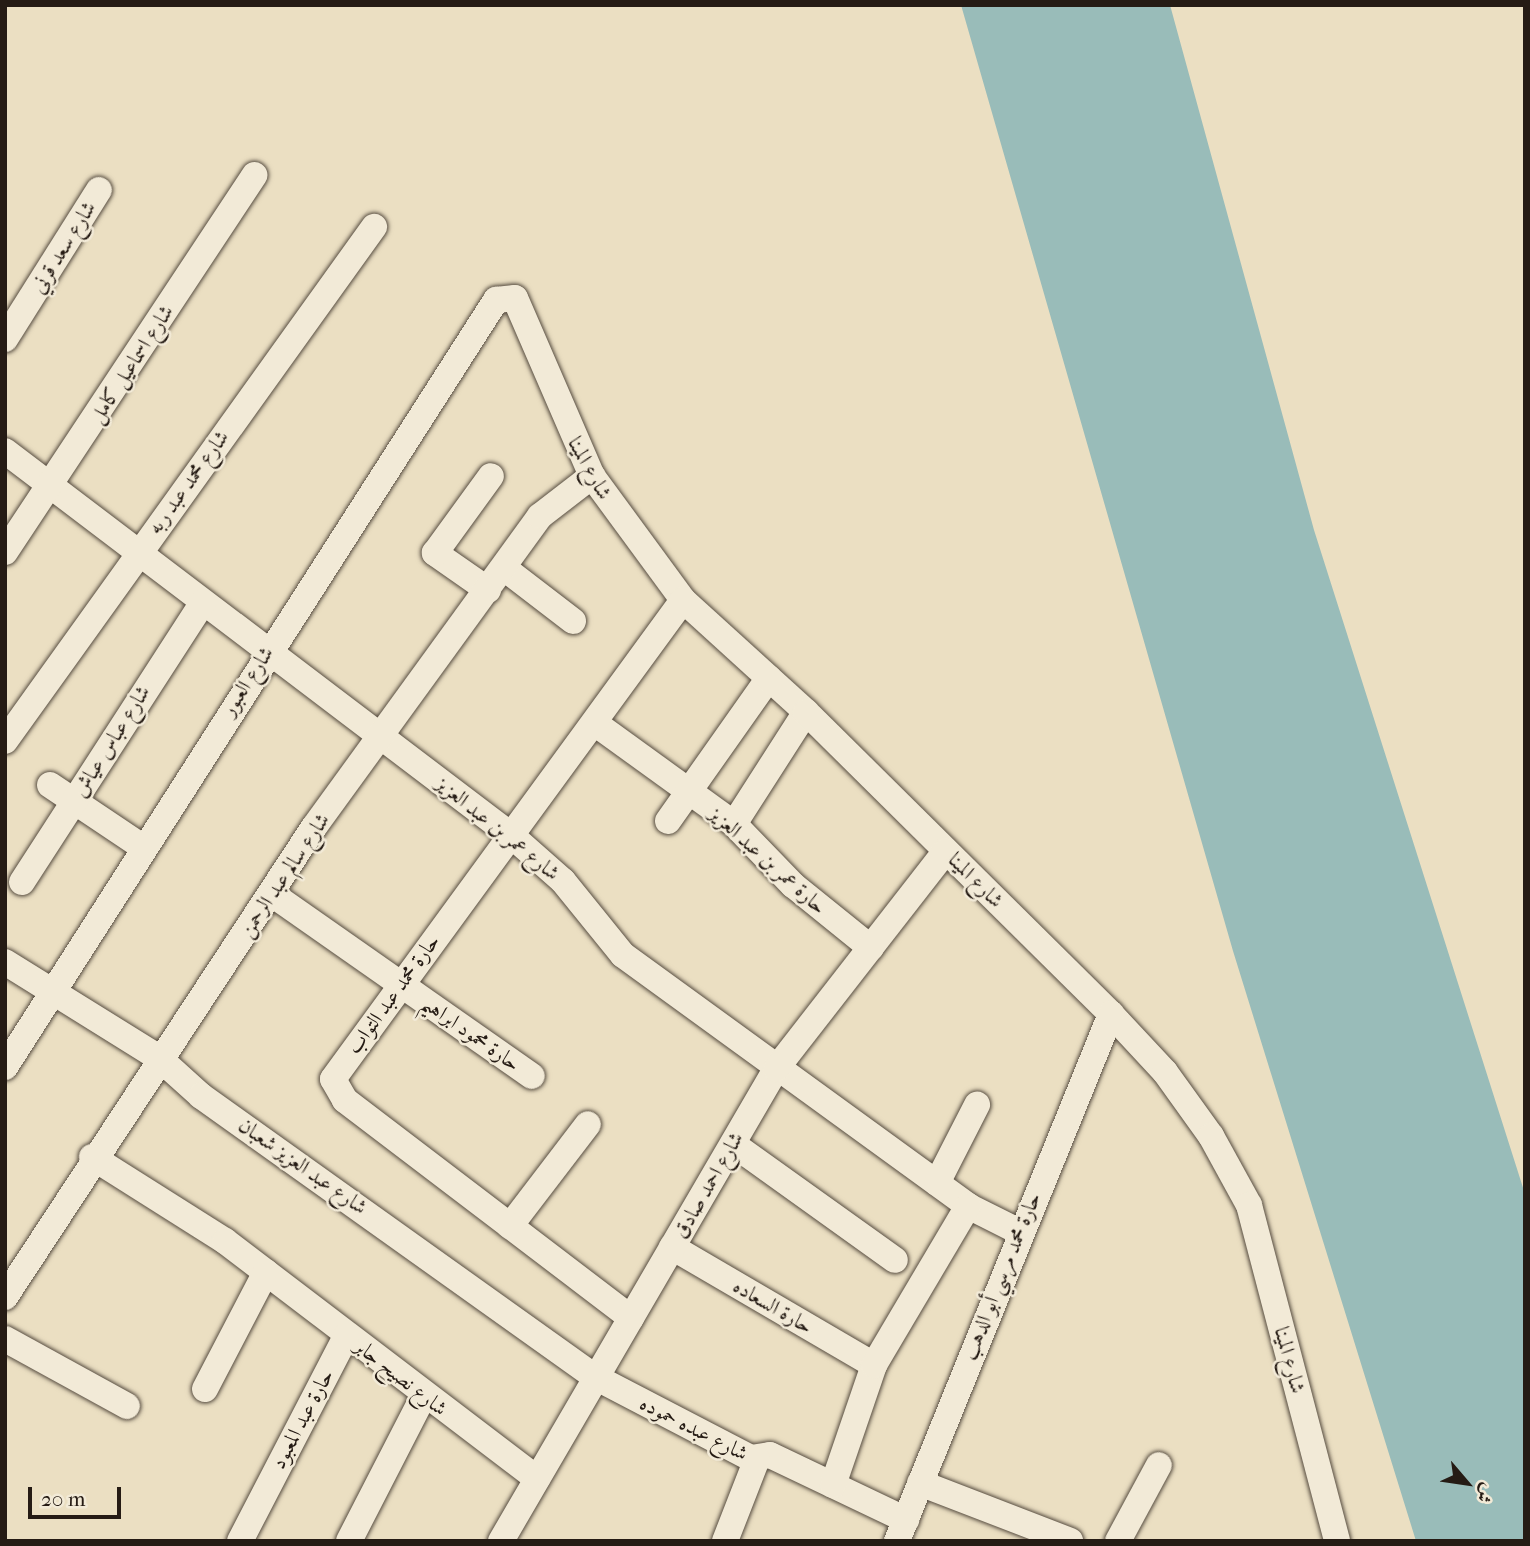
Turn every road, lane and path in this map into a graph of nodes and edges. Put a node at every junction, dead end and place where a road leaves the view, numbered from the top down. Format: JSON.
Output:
{"nodes":[{"id":1,"x":255,"y":175,"type":"dead end"},
{"id":2,"x":99,"y":190,"type":"dead end"},
{"id":3,"x":374,"y":227,"type":"dead end"},
{"id":4,"x":496,"y":300,"type":"joint"},
{"id":5,"x":5,"y":339,"type":"edge"},
{"id":6,"x":5,"y":452,"type":"edge"},
{"id":7,"x":491,"y":476,"type":"dead end"},
{"id":8,"x":592,"y":476,"type":"junction"},
{"id":9,"x":52,"y":483,"type":"junction"},
{"id":10,"x":138,"y":550,"type":"junction"},
{"id":11,"x":5,"y":552,"type":"edge"},
{"id":12,"x":504,"y":568,"type":"junction"},
{"id":13,"x":488,"y":590,"type":"junction"},
{"id":14,"x":683,"y":600,"type":"junction"},
{"id":15,"x":203,"y":602,"type":"junction"},
{"id":16,"x":573,"y":621,"type":"dead end"},
{"id":17,"x":267,"y":650,"type":"junction"},
{"id":18,"x":769,"y":678,"type":"junction"},
{"id":19,"x":806,"y":712,"type":"junction"},
{"id":20,"x":596,"y":724,"type":"junction"},
{"id":21,"x":382,"y":736,"type":"junction"},
{"id":22,"x":5,"y":741,"type":"edge"},
{"id":23,"x":50,"y":785,"type":"dead end"},
{"id":24,"x":690,"y":790,"type":"junction"},
{"id":25,"x":74,"y":801,"type":"junction"},
{"id":26,"x":668,"y":821,"type":"dead end"},
{"id":27,"x":734,"y":824,"type":"junction"},
{"id":28,"x":512,"y":836,"type":"junction"},
{"id":29,"x":141,"y":846,"type":"junction"},
{"id":30,"x":946,"y":851,"type":"junction"},
{"id":31,"x":22,"y":882,"type":"dead end"},
{"id":32,"x":272,"y":894,"type":"junction"},
{"id":33,"x":871,"y":948,"type":"junction"},
{"id":34,"x":5,"y":962,"type":"edge"},
{"id":35,"x":399,"y":983,"type":"junction"},
{"id":36,"x":52,"y":991,"type":"junction"},
{"id":37,"x":1111,"y":1014,"type":"junction"},
{"id":38,"x":159,"y":1058,"type":"junction"},
{"id":39,"x":5,"y":1068,"type":"edge"},
{"id":40,"x":776,"y":1069,"type":"junction"},
{"id":41,"x":532,"y":1076,"type":"dead end"},
{"id":42,"x":977,"y":1105,"type":"dead end"},
{"id":43,"x":588,"y":1124,"type":"dead end"},
{"id":44,"x":733,"y":1144,"type":"junction"},
{"id":45,"x":92,"y":1157,"type":"junction"},
{"id":46,"x":937,"y":1183,"type":"junction"},
{"id":47,"x":968,"y":1206,"type":"junction"},
{"id":48,"x":510,"y":1226,"type":"junction"},
{"id":49,"x":1018,"y":1231,"type":"junction"},
{"id":50,"x":672,"y":1247,"type":"junction"},
{"id":51,"x":895,"y":1260,"type":"dead end"},
{"id":52,"x":266,"y":1272,"type":"junction"},
{"id":53,"x":5,"y":1297,"type":"edge"},
{"id":54,"x":631,"y":1318,"type":"junction"},
{"id":55,"x":347,"y":1335,"type":"junction"},
{"id":56,"x":5,"y":1339,"type":"edge"},
{"id":57,"x":874,"y":1365,"type":"junction"},
{"id":58,"x":597,"y":1378,"type":"junction"},
{"id":59,"x":205,"y":1389,"type":"dead end"},
{"id":60,"x":424,"y":1395,"type":"junction"},
{"id":61,"x":127,"y":1406,"type":"dead end"},
{"id":62,"x":757,"y":1460,"type":"junction"},
{"id":63,"x":1159,"y":1465,"type":"dead end"},
{"id":64,"x":537,"y":1479,"type":"junction"},
{"id":65,"x":919,"y":1483,"type":"junction"},
{"id":66,"x":833,"y":1485,"type":"junction"},
{"id":67,"x":902,"y":1530,"type":"edge"},
{"id":68,"x":240,"y":1541,"type":"edge"},
{"id":69,"x":349,"y":1541,"type":"edge"},
{"id":70,"x":501,"y":1541,"type":"edge"},
{"id":71,"x":725,"y":1541,"type":"edge"},
{"id":72,"x":1070,"y":1541,"type":"edge"},
{"id":73,"x":1118,"y":1541,"type":"edge"},
{"id":74,"x":1337,"y":1541,"type":"edge"}],
"edges":[{"from":1,"to":9,"type":"street","name":"شارع اسماعيل كامل"},
{"from":2,"to":5,"type":"street","name":"شارع سعد قرني"},
{"from":3,"to":10,"type":"street","name":"شارع محمد عبد ربه"},
{"from":4,"to":8,"type":"street","name":"شارع المينا"},
{"from":4,"to":17,"type":"street","name":"شارع العبور"},
{"from":6,"to":9,"type":"street","name":"شارع عمر بن عبد العزيز"},
{"from":7,"to":13,"type":"street"},
{"from":8,"to":12,"type":"street","name":"شارع سالم عبد الرحمن"},
{"from":8,"to":14,"type":"street","name":"شارع المينا"},
{"from":9,"to":10,"type":"street","name":"شارع عمر بن عبد العزيز"},
{"from":9,"to":11,"type":"street","name":"شارع اسماعيل كامل"},
{"from":10,"to":15,"type":"street","name":"شارع عمر بن عبد العزيز"},
{"from":10,"to":22,"type":"street","name":"شارع محمد عبد ربه"},
{"from":12,"to":13,"type":"street","name":"شارع سالم عبد الرحمن"},
{"from":12,"to":16,"type":"street"},
{"from":13,"to":21,"type":"street","name":"شارع سالم عبد الرحمن"},
{"from":14,"to":18,"type":"street","name":"شارع المينا"},
{"from":14,"to":20,"type":"street","name":"حارة محمد عبد التواب"},
{"from":15,"to":17,"type":"street","name":"شارع عمر بن عبد العزيز"},
{"from":15,"to":25,"type":"street","name":"شارع عباس عياش"},
{"from":17,"to":21,"type":"street","name":"شارع عمر بن عبد العزيز"},
{"from":17,"to":29,"type":"street","name":"شارع العبور"},
{"from":18,"to":19,"type":"street","name":"شارع المينا"},
{"from":18,"to":24,"type":"street"},
{"from":19,"to":27,"type":"street"},
{"from":19,"to":30,"type":"street","name":"شارع المينا"},
{"from":20,"to":24,"type":"street","name":"حارة عمر بن عبد العزيز"},
{"from":20,"to":28,"type":"street","name":"حارة محمد عبد التواب"},
{"from":21,"to":28,"type":"street","name":"شارع عمر بن عبد العزيز"},
{"from":21,"to":32,"type":"street","name":"شارع سالم عبد الرحمن"},
{"from":23,"to":25,"type":"street"},
{"from":24,"to":26,"type":"street"},
{"from":24,"to":27,"type":"street","name":"حارة عمر بن عبد العزيز"},
{"from":25,"to":29,"type":"street"},
{"from":25,"to":31,"type":"street","name":"شارع عباس عياش"},
{"from":27,"to":33,"type":"street","name":"حارة عمر بن عبد العزيز"},
{"from":28,"to":35,"type":"street","name":"حارة محمد عبد التواب"},
{"from":28,"to":40,"type":"street","name":"شارع عمر بن عبد العزيز"},
{"from":29,"to":36,"type":"street","name":"شارع العبور"},
{"from":30,"to":33,"type":"street","name":"شارع احمد صادق"},
{"from":30,"to":37,"type":"street","name":"شارع المينا"},
{"from":32,"to":35,"type":"street","name":"حارة محمود ابراهيم"},
{"from":32,"to":38,"type":"street","name":"شارع سالم عبد الرحمن"},
{"from":33,"to":40,"type":"street","name":"شارع احمد صادق"},
{"from":34,"to":36,"type":"street","name":"شارع عبد العزيز شعبان"},
{"from":35,"to":41,"type":"street","name":"حارة محمود ابراهيم"},
{"from":35,"to":48,"type":"street","name":"حارة محمد عبد التواب"},
{"from":36,"to":38,"type":"street","name":"شارع عبد العزيز شعبان"},
{"from":36,"to":39,"type":"street","name":"شارع العبور"},
{"from":37,"to":49,"type":"street","name":"حارة محمد مرسي أبو الدهب"},
{"from":37,"to":74,"type":"street","name":"شارع المينا"},
{"from":38,"to":45,"type":"street","name":"شارع سالم عبد الرحمن"},
{"from":38,"to":58,"type":"street","name":"شارع عبد العزيز شعبان"},
{"from":40,"to":44,"type":"street","name":"شارع احمد صادق"},
{"from":40,"to":46,"type":"street","name":"شارع عمر بن عبد العزيز"},
{"from":42,"to":46,"type":"street"},
{"from":43,"to":48,"type":"street"},
{"from":44,"to":50,"type":"street","name":"شارع احمد صادق"},
{"from":44,"to":51,"type":"street"},
{"from":45,"to":52,"type":"street","name":"شارع نصيح جابر"},
{"from":45,"to":53,"type":"street","name":"شارع سالم عبد الرحمن"},
{"from":46,"to":47,"type":"street","name":"شارع عمر بن عبد العزيز"},
{"from":47,"to":49,"type":"street","name":"شارع عمر بن عبد العزيز"},
{"from":47,"to":57,"type":"street"},
{"from":48,"to":54,"type":"street","name":"حارة محمد عبد التواب"},
{"from":49,"to":65,"type":"street","name":"حارة محمد مرسي أبو الدهب"},
{"from":50,"to":54,"type":"street","name":"شارع احمد صادق"},
{"from":50,"to":57,"type":"street","name":"حارة السعاده"},
{"from":52,"to":55,"type":"street","name":"شارع نصيح جابر"},
{"from":52,"to":59,"type":"street"},
{"from":54,"to":58,"type":"street","name":"شارع احمد صادق"},
{"from":55,"to":60,"type":"street","name":"شارع نصيح جابر"},
{"from":55,"to":68,"type":"street","name":"حارة عبد المعبود"},
{"from":56,"to":61,"type":"street"},
{"from":57,"to":66,"type":"street"},
{"from":58,"to":62,"type":"street","name":"شارع عبده حموده"},
{"from":58,"to":64,"type":"street","name":"شارع احمد صادق"},
{"from":60,"to":64,"type":"street","name":"شارع نصيح جابر"},
{"from":60,"to":69,"type":"street"},
{"from":62,"to":66,"type":"street","name":"شارع عبده حموده"},
{"from":62,"to":71,"type":"street"},
{"from":63,"to":73,"type":"street"},
{"from":64,"to":70,"type":"street","name":"شارع احمد صادق"},
{"from":65,"to":67,"type":"street","name":"حارة محمد مرسي أبو الدهب"},
{"from":65,"to":72,"type":"street"},
{"from":66,"to":67,"type":"street","name":"شارع عبده حموده"}]}
